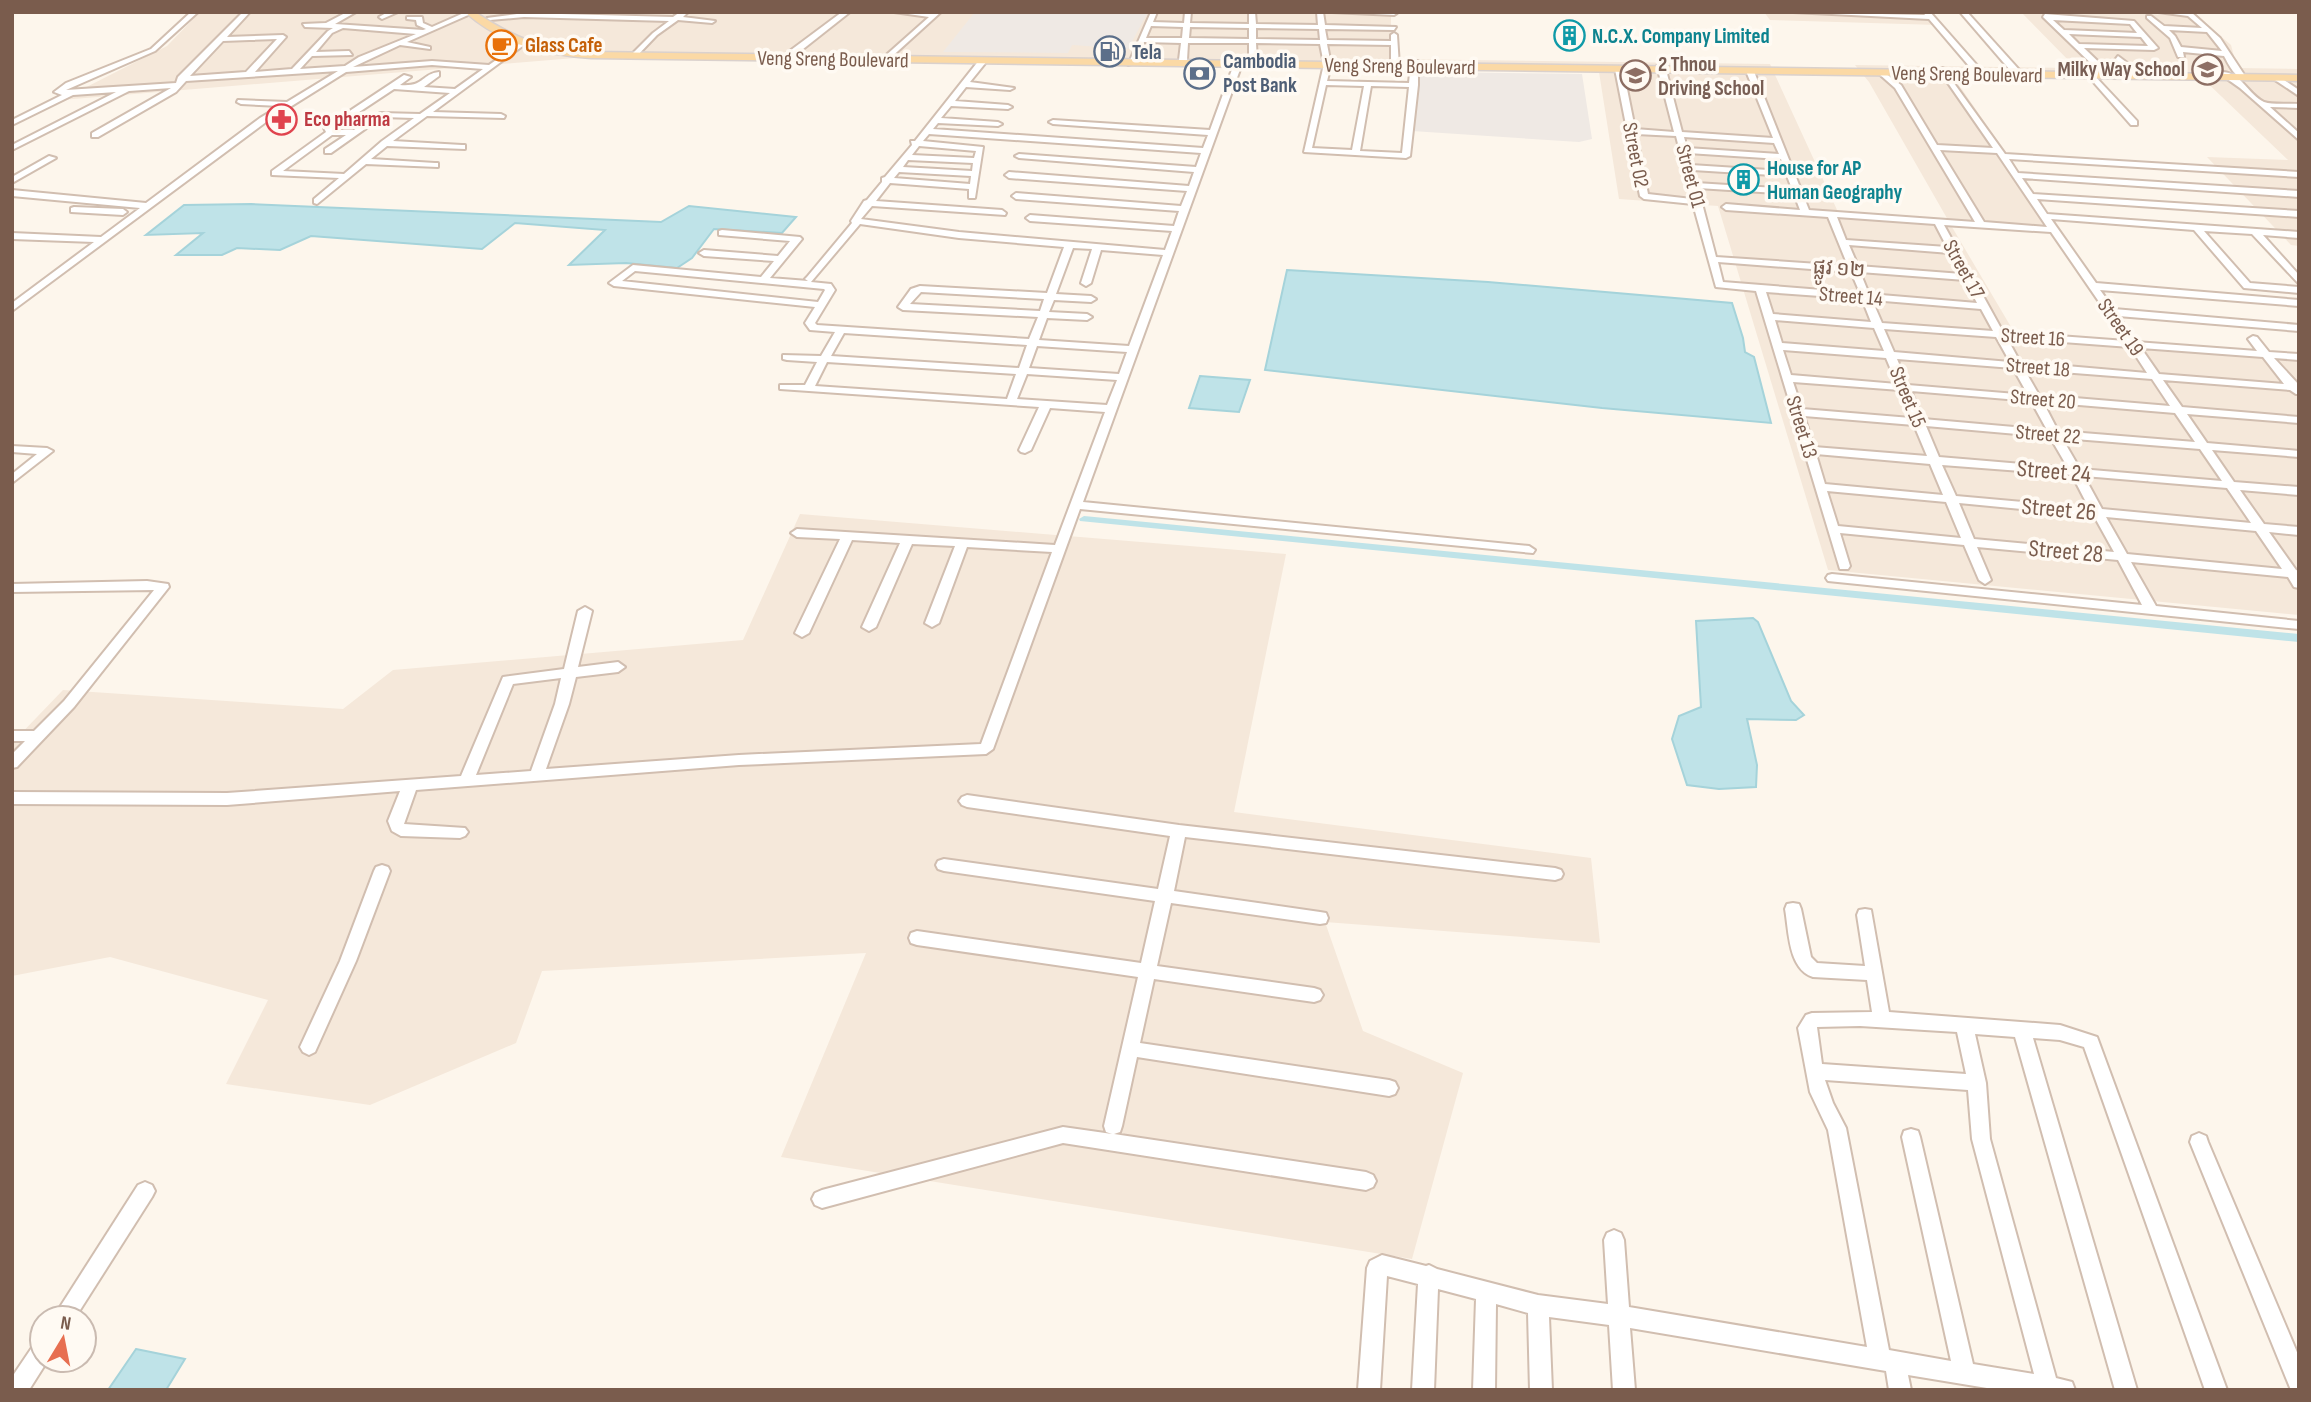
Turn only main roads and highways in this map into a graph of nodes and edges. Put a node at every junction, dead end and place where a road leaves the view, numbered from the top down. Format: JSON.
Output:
{"nodes":[{"id":1,"x":470,"y":12,"type":"edge"},
{"id":2,"x":480,"y":12,"type":"edge"},
{"id":3,"x":636,"y":55,"type":"junction"},
{"id":4,"x":888,"y":58,"type":"junction"},
{"id":5,"x":1038,"y":60,"type":"junction"},
{"id":6,"x":1131,"y":61,"type":"junction"},
{"id":7,"x":1326,"y":64,"type":"junction"},
{"id":8,"x":1416,"y":65,"type":"junction"},
{"id":9,"x":1662,"y":68,"type":"junction"},
{"id":10,"x":1944,"y":72,"type":"junction"},
{"id":11,"x":2017,"y":73,"type":"junction"},
{"id":12,"x":2299,"y":76,"type":"edge"},
{"id":13,"x":2238,"y":80,"type":"junction"}],
"edges":[{"from":1,"to":3,"type":"main road","name":"Veng Sreng Boulevard"},
{"from":2,"to":3,"type":"main road","name":"Veng Sreng Boulevard"},
{"from":3,"to":4,"type":"main road","name":"Veng Sreng Boulevard"},
{"from":3,"to":4,"type":"main road","name":"Veng Sreng Boulevard"},
{"from":4,"to":5,"type":"main road","name":"Veng Sreng Boulevard"},
{"from":4,"to":5,"type":"main road","name":"Veng Sreng Boulevard"},
{"from":5,"to":6,"type":"main road","name":"Veng Sreng Boulevard"},
{"from":6,"to":7,"type":"main road","name":"Veng Sreng Boulevard"},
{"from":6,"to":7,"type":"main road","name":"Veng Sreng Boulevard"},
{"from":7,"to":8,"type":"main road","name":"Veng Sreng Boulevard"},
{"from":8,"to":9,"type":"main road","name":"Veng Sreng Boulevard"},
{"from":8,"to":9,"type":"main road","name":"Veng Sreng Boulevard"},
{"from":9,"to":10,"type":"main road","name":"Veng Sreng Boulevard"},
{"from":9,"to":10,"type":"main road","name":"Veng Sreng Boulevard"},
{"from":10,"to":11,"type":"main road","name":"Veng Sreng Boulevard"},
{"from":10,"to":11,"type":"main road","name":"Veng Sreng Boulevard"},
{"from":11,"to":13,"type":"main road","name":"Veng Sreng Boulevard"},
{"from":11,"to":13,"type":"main road","name":"Veng Sreng Boulevard"},
{"from":12,"to":13,"type":"main road","name":"Veng Sreng Boulevard"},
{"from":12,"to":13,"type":"main road","name":"Veng Sreng Boulevard"}]}
